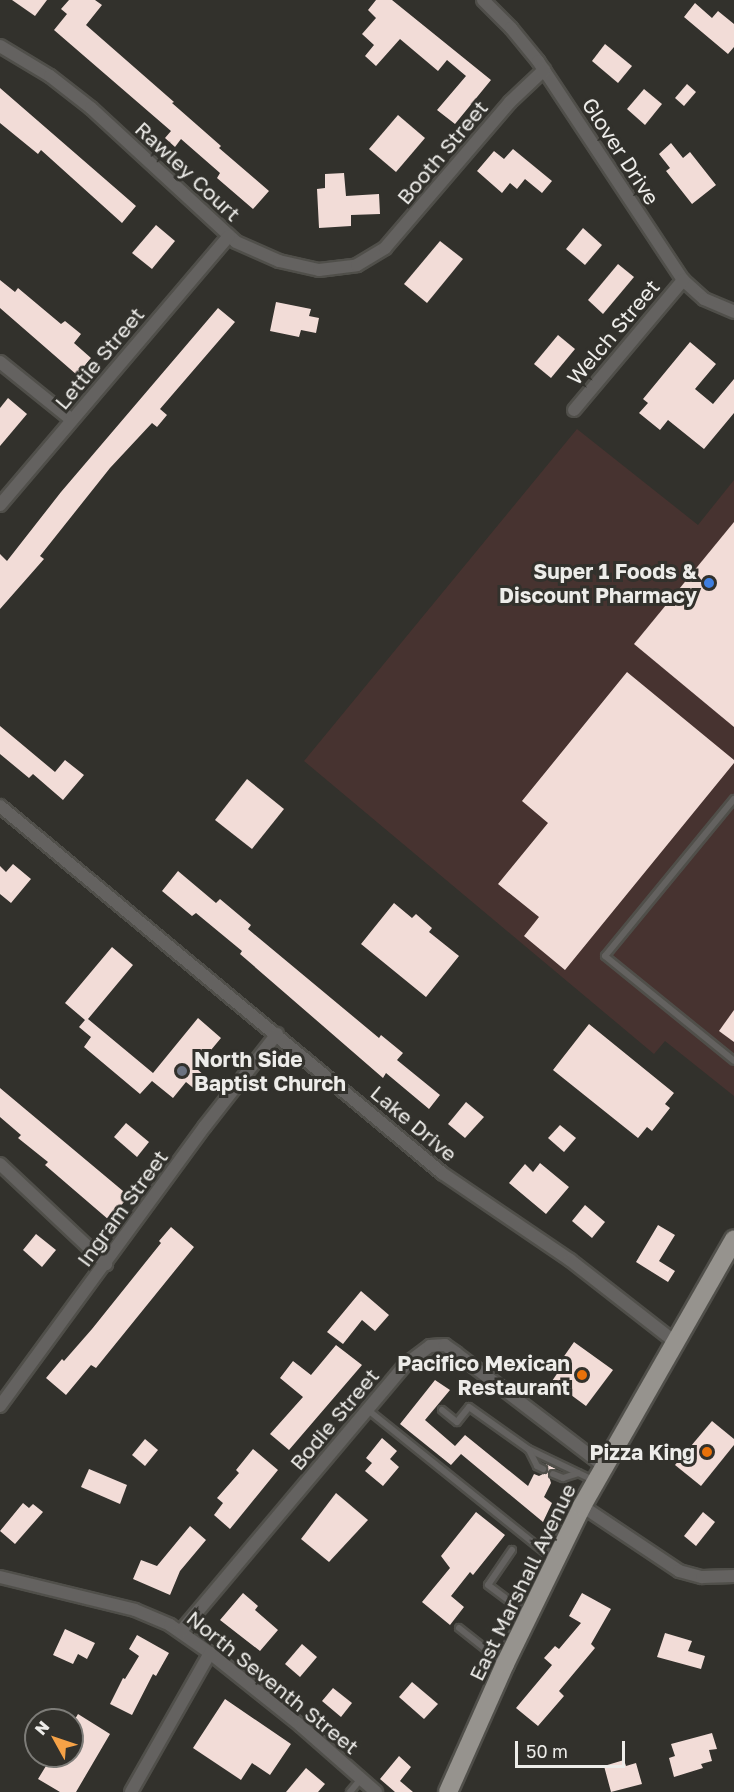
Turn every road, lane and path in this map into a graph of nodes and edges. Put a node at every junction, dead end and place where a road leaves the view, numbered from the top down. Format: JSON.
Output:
{"nodes":[{"id":1,"x":483,"y":0,"type":"edge"},
{"id":2,"x":0,"y":46,"type":"edge"},
{"id":3,"x":544,"y":70,"type":"junction"},
{"id":4,"x":229,"y":236,"type":"junction"},
{"id":5,"x":370,"y":259,"type":"joint"},
{"id":6,"x":682,"y":280,"type":"junction"},
{"id":7,"x":734,"y":312,"type":"edge"},
{"id":8,"x":0,"y":362,"type":"edge"},
{"id":9,"x":574,"y":410,"type":"dead end"},
{"id":10,"x":72,"y":420,"type":"junction"},
{"id":11,"x":0,"y":505,"type":"edge"},
{"id":12,"x":734,"y":799,"type":"edge"},
{"id":13,"x":0,"y":806,"type":"edge"},
{"id":14,"x":277,"y":1034,"type":"junction"},
{"id":15,"x":734,"y":1061,"type":"edge"},
{"id":16,"x":0,"y":1164,"type":"edge"},
{"id":17,"x":734,"y":1239,"type":"edge"},
{"id":18,"x":729,"y":1259,"type":"edge"},
{"id":19,"x":106,"y":1264,"type":"junction"},
{"id":20,"x":675,"y":1342,"type":"junction"},
{"id":21,"x":0,"y":1407,"type":"edge"},
{"id":22,"x":368,"y":1410,"type":"junction"},
{"id":23,"x":442,"y":1410,"type":"dead end"},
{"id":24,"x":528,"y":1449,"type":"junction"},
{"id":25,"x":543,"y":1469,"type":"dead end"},
{"id":26,"x":578,"y":1473,"type":"junction"},
{"id":27,"x":553,"y":1474,"type":"dead end"},
{"id":28,"x":600,"y":1474,"type":"junction"},
{"id":29,"x":582,"y":1506,"type":"junction"},
{"id":30,"x":512,"y":1550,"type":"dead end"},
{"id":31,"x":555,"y":1560,"type":"junction"},
{"id":32,"x":734,"y":1576,"type":"edge"},
{"id":33,"x":1,"y":1579,"type":"edge"},
{"id":34,"x":528,"y":1615,"type":"junction"},
{"id":35,"x":459,"y":1628,"type":"dead end"},
{"id":36,"x":181,"y":1631,"type":"junction"},
{"id":37,"x":210,"y":1653,"type":"junction"},
{"id":38,"x":505,"y":1664,"type":"junction"},
{"id":39,"x":361,"y":1779,"type":"junction"},
{"id":40,"x":130,"y":1792,"type":"edge"},
{"id":41,"x":350,"y":1792,"type":"edge"},
{"id":42,"x":376,"y":1792,"type":"edge"},
{"id":43,"x":448,"y":1792,"type":"edge"}],
"edges":[{"from":1,"to":3,"type":"street","name":"Glover Drive"},
{"from":2,"to":4,"type":"street","name":"Rawley Court"},
{"from":3,"to":5,"type":"street","name":"Booth Street"},
{"from":3,"to":6,"type":"street","name":"Glover Drive"},
{"from":4,"to":5,"type":"street","name":"Rawley Court"},
{"from":4,"to":10,"type":"street","name":"Lettie Street"},
{"from":6,"to":7,"type":"street","name":"Glover Drive"},
{"from":6,"to":9,"type":"street","name":"Welch Street"},
{"from":8,"to":10,"type":"street"},
{"from":10,"to":11,"type":"street","name":"Lettie Street"},
{"from":12,"to":15,"type":"lane"},
{"from":13,"to":14,"type":"street","name":"Lake Drive"},
{"from":14,"to":19,"type":"street","name":"Ingram Street"},
{"from":14,"to":20,"type":"street","name":"Lake Drive"},
{"from":16,"to":19,"type":"street"},
{"from":17,"to":18,"type":"main road","name":"East Marshall Avenue"},
{"from":18,"to":20,"type":"main road","name":"East Marshall Avenue"},
{"from":19,"to":21,"type":"street","name":"Ingram Street"},
{"from":20,"to":28,"type":"main road","name":"East Marshall Avenue"},
{"from":22,"to":28,"type":"street","name":"Bodie Street"},
{"from":22,"to":31,"type":"lane"},
{"from":22,"to":36,"type":"street","name":"Bodie Street"},
{"from":23,"to":24,"type":"lane"},
{"from":24,"to":25,"type":"lane"},
{"from":24,"to":26,"type":"lane"},
{"from":26,"to":27,"type":"lane"},
{"from":26,"to":28,"type":"lane"},
{"from":28,"to":29,"type":"main road","name":"East Marshall Avenue"},
{"from":29,"to":31,"type":"main road","name":"East Marshall Avenue"},
{"from":29,"to":32,"type":"street"},
{"from":30,"to":34,"type":"lane"},
{"from":31,"to":34,"type":"main road","name":"East Marshall Avenue"},
{"from":33,"to":36,"type":"street","name":"North Seventh Street"},
{"from":34,"to":38,"type":"main road","name":"East Marshall Avenue"},
{"from":35,"to":38,"type":"lane"},
{"from":36,"to":37,"type":"street","name":"North Seventh Street"},
{"from":37,"to":39,"type":"street","name":"North Seventh Street"},
{"from":37,"to":40,"type":"street"},
{"from":38,"to":43,"type":"main road","name":"East Marshall Avenue"},
{"from":39,"to":41,"type":"lane"},
{"from":39,"to":42,"type":"street","name":"North Seventh Street"}]}
